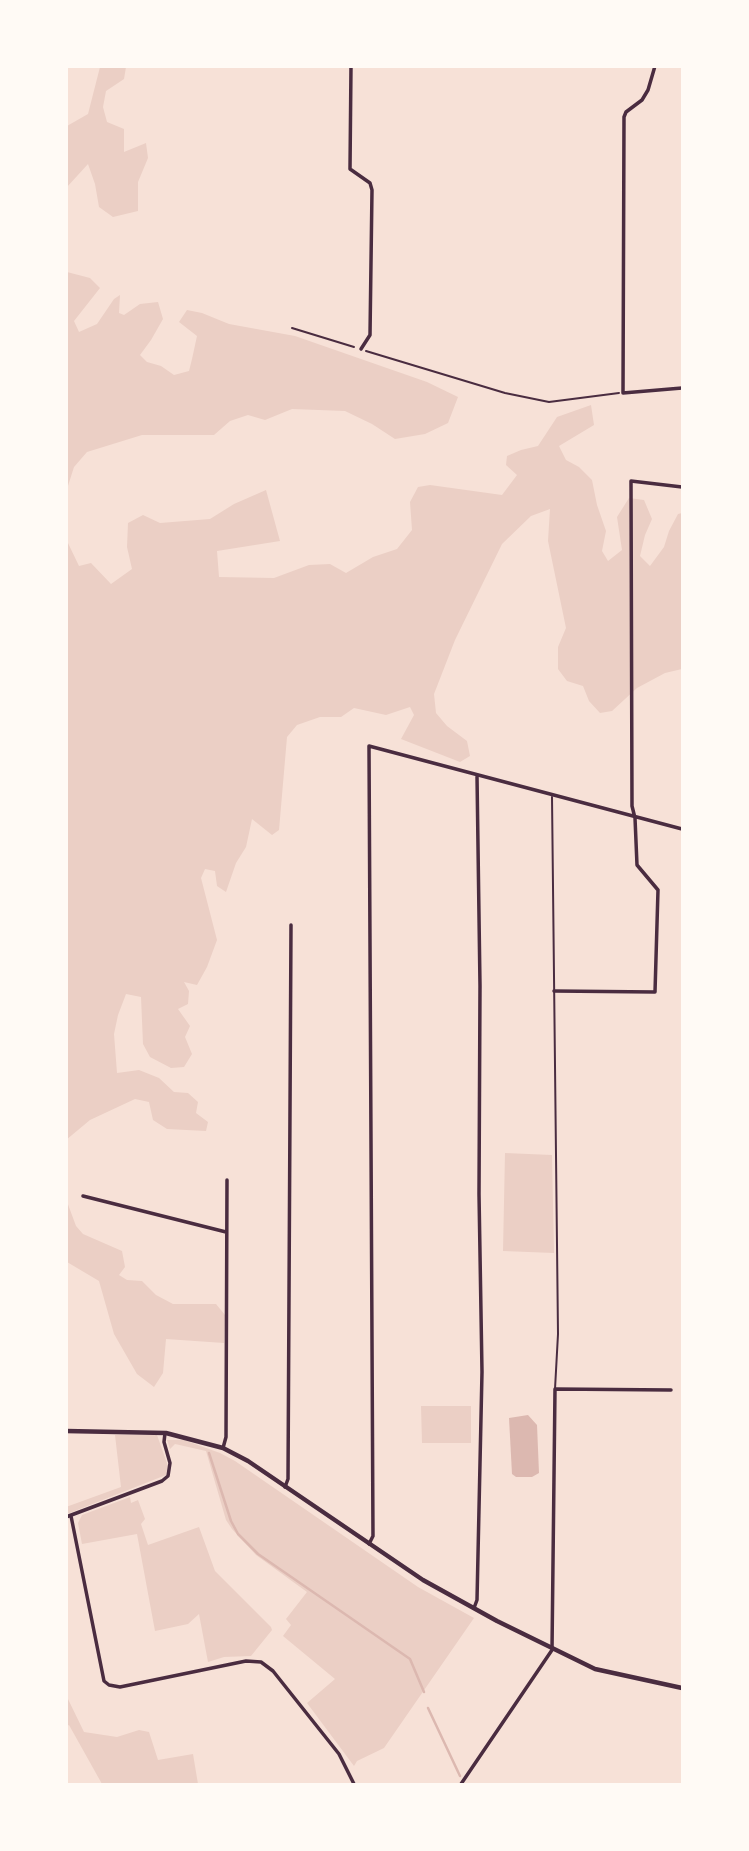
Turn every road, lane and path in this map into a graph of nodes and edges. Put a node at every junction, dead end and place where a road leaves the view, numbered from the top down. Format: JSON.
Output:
{"nodes":[{"id":1,"x":351,"y":66,"type":"edge"},
{"id":2,"x":655,"y":66,"type":"edge"},
{"id":3,"x":292,"y":328,"type":"dead end"},
{"id":4,"x":361,"y":349,"type":"junction"},
{"id":5,"x":682,"y":388,"type":"edge"},
{"id":6,"x":623,"y":393,"type":"junction"},
{"id":7,"x":682,"y":487,"type":"edge"},
{"id":8,"x":478,"y":776,"type":"junction"},
{"id":9,"x":552,"y":796,"type":"junction"},
{"id":10,"x":635,"y":818,"type":"junction"},
{"id":11,"x":682,"y":829,"type":"edge"},
{"id":12,"x":291,"y":925,"type":"dead end"},
{"id":13,"x":554,"y":991,"type":"junction"},
{"id":14,"x":227,"y":1180,"type":"dead end"},
{"id":15,"x":83,"y":1196,"type":"dead end"},
{"id":16,"x":227,"y":1233,"type":"junction"},
{"id":17,"x":555,"y":1390,"type":"junction"},
{"id":18,"x":671,"y":1390,"type":"dead end"},
{"id":19,"x":66,"y":1431,"type":"edge"},
{"id":20,"x":165,"y":1433,"type":"junction"},
{"id":21,"x":223,"y":1448,"type":"junction"},
{"id":22,"x":285,"y":1487,"type":"junction"},
{"id":23,"x":69,"y":1516,"type":"edge"},
{"id":24,"x":369,"y":1544,"type":"junction"},
{"id":25,"x":474,"y":1608,"type":"junction"},
{"id":26,"x":552,"y":1650,"type":"junction"},
{"id":27,"x":682,"y":1688,"type":"edge"},
{"id":28,"x":354,"y":1784,"type":"edge"},
{"id":29,"x":461,"y":1784,"type":"edge"}],
"edges":[{"from":1,"to":4,"type":"street"},
{"from":2,"to":6,"type":"street"},
{"from":3,"to":4,"type":"path"},
{"from":4,"to":6,"type":"path"},
{"from":5,"to":6,"type":"street"},
{"from":7,"to":10,"type":"street"},
{"from":8,"to":9,"type":"street"},
{"from":8,"to":24,"type":"street"},
{"from":8,"to":25,"type":"street"},
{"from":9,"to":10,"type":"street"},
{"from":9,"to":13,"type":"lane"},
{"from":10,"to":11,"type":"street"},
{"from":10,"to":13,"type":"street"},
{"from":12,"to":22,"type":"street"},
{"from":13,"to":17,"type":"lane"},
{"from":14,"to":16,"type":"street"},
{"from":15,"to":16,"type":"street"},
{"from":16,"to":21,"type":"street"},
{"from":17,"to":18,"type":"street"},
{"from":17,"to":26,"type":"street"},
{"from":19,"to":20,"type":"street"},
{"from":20,"to":21,"type":"street"},
{"from":20,"to":23,"type":"street"},
{"from":21,"to":22,"type":"street"},
{"from":22,"to":24,"type":"street"},
{"from":23,"to":28,"type":"street"},
{"from":24,"to":25,"type":"street"},
{"from":25,"to":26,"type":"street"},
{"from":26,"to":27,"type":"street"},
{"from":26,"to":29,"type":"street"}]}
